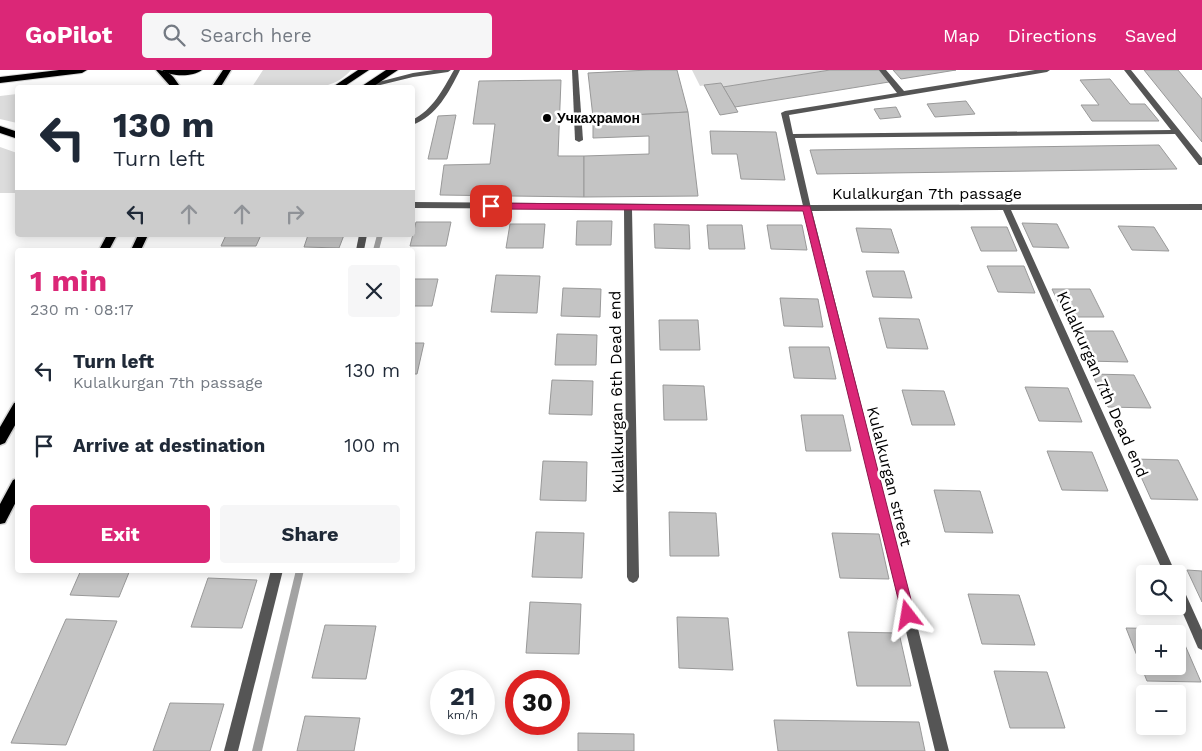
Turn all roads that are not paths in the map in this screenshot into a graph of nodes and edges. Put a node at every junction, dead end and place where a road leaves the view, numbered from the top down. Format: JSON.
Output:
{"nodes":[{"id":1,"x":82,"y":70,"type":"edge"},
{"id":2,"x":160,"y":70,"type":"edge"},
{"id":3,"x":167,"y":70,"type":"edge"},
{"id":4,"x":197,"y":70,"type":"edge"},
{"id":5,"x":227,"y":70,"type":"edge"},
{"id":6,"x":364,"y":70,"type":"edge"},
{"id":7,"x":393,"y":70,"type":"edge"},
{"id":8,"x":448,"y":70,"type":"edge"},
{"id":9,"x":457,"y":70,"type":"edge"},
{"id":10,"x":575,"y":70,"type":"edge"},
{"id":11,"x":882,"y":70,"type":"edge"},
{"id":12,"x":1047,"y":70,"type":"edge"},
{"id":13,"x":1128,"y":70,"type":"edge"},
{"id":14,"x":0,"y":80,"type":"edge"},
{"id":15,"x":175,"y":85,"type":"edge"},
{"id":16,"x":217,"y":85,"type":"edge"},
{"id":17,"x":340,"y":85,"type":"edge"},
{"id":18,"x":367,"y":85,"type":"edge"},
{"id":19,"x":372,"y":85,"type":"edge"},
{"id":20,"x":902,"y":94,"type":"junction"},
{"id":21,"x":415,"y":122,"type":"edge"},
{"id":22,"x":0,"y":129,"type":"edge"},
{"id":23,"x":1176,"y":132,"type":"junction"},
{"id":24,"x":15,"y":135,"type":"edge"},
{"id":25,"x":791,"y":136,"type":"junction"},
{"id":26,"x":579,"y":140,"type":"dead end"},
{"id":27,"x":1202,"y":163,"type":"edge"},
{"id":28,"x":415,"y":205,"type":"edge"},
{"id":29,"x":628,"y":207,"type":"junction"},
{"id":30,"x":1202,"y":207,"type":"edge"},
{"id":31,"x":807,"y":208,"type":"junction"},
{"id":32,"x":1006,"y":208,"type":"junction"},
{"id":33,"x":15,"y":412,"type":"edge"},
{"id":34,"x":0,"y":439,"type":"edge"},
{"id":35,"x":15,"y":490,"type":"edge"},
{"id":36,"x":0,"y":518,"type":"edge"},
{"id":37,"x":1166,"y":565,"type":"edge"},
{"id":38,"x":276,"y":573,"type":"edge"},
{"id":39,"x":634,"y":577,"type":"dead end"},
{"id":40,"x":1186,"y":608,"type":"edge"},
{"id":41,"x":1202,"y":644,"type":"edge"},
{"id":42,"x":231,"y":751,"type":"edge"},
{"id":43,"x":942,"y":751,"type":"edge"}],
"edges":[{"from":1,"to":14,"type":"highway"},
{"from":2,"to":15,"type":"main road"},
{"from":3,"to":4,"type":"highway"},
{"from":5,"to":16,"type":"main road"},
{"from":6,"to":17,"type":"highway"},
{"from":7,"to":18,"type":"highway"},
{"from":8,"to":19,"type":"street"},
{"from":9,"to":21,"type":"street"},
{"from":10,"to":26,"type":"street"},
{"from":11,"to":20,"type":"street"},
{"from":12,"to":20,"type":"street"},
{"from":13,"to":23,"type":"street"},
{"from":20,"to":25,"type":"street","name":"Kulalkurgan street"},
{"from":22,"to":24,"type":"highway"},
{"from":23,"to":25,"type":"street"},
{"from":23,"to":27,"type":"street"},
{"from":25,"to":31,"type":"street","name":"Kulalkurgan street"},
{"from":28,"to":29,"type":"street","name":"Kulalkurgan 7th passage"},
{"from":29,"to":31,"type":"street","name":"Kulalkurgan 7th passage"},
{"from":29,"to":39,"type":"street","name":"Kulalkurgan 6th Dead end"},
{"from":30,"to":32,"type":"street","name":"Kulalkurgan 7th passage"},
{"from":31,"to":32,"type":"street","name":"Kulalkurgan 7th passage"},
{"from":31,"to":43,"type":"street","name":"Kulalkurgan street"},
{"from":32,"to":37,"type":"street","name":"Kulalkurgan 7th Dead end"},
{"from":33,"to":34,"type":"main road"},
{"from":35,"to":36,"type":"main road"},
{"from":38,"to":42,"type":"street"},
{"from":40,"to":41,"type":"street"}]}
